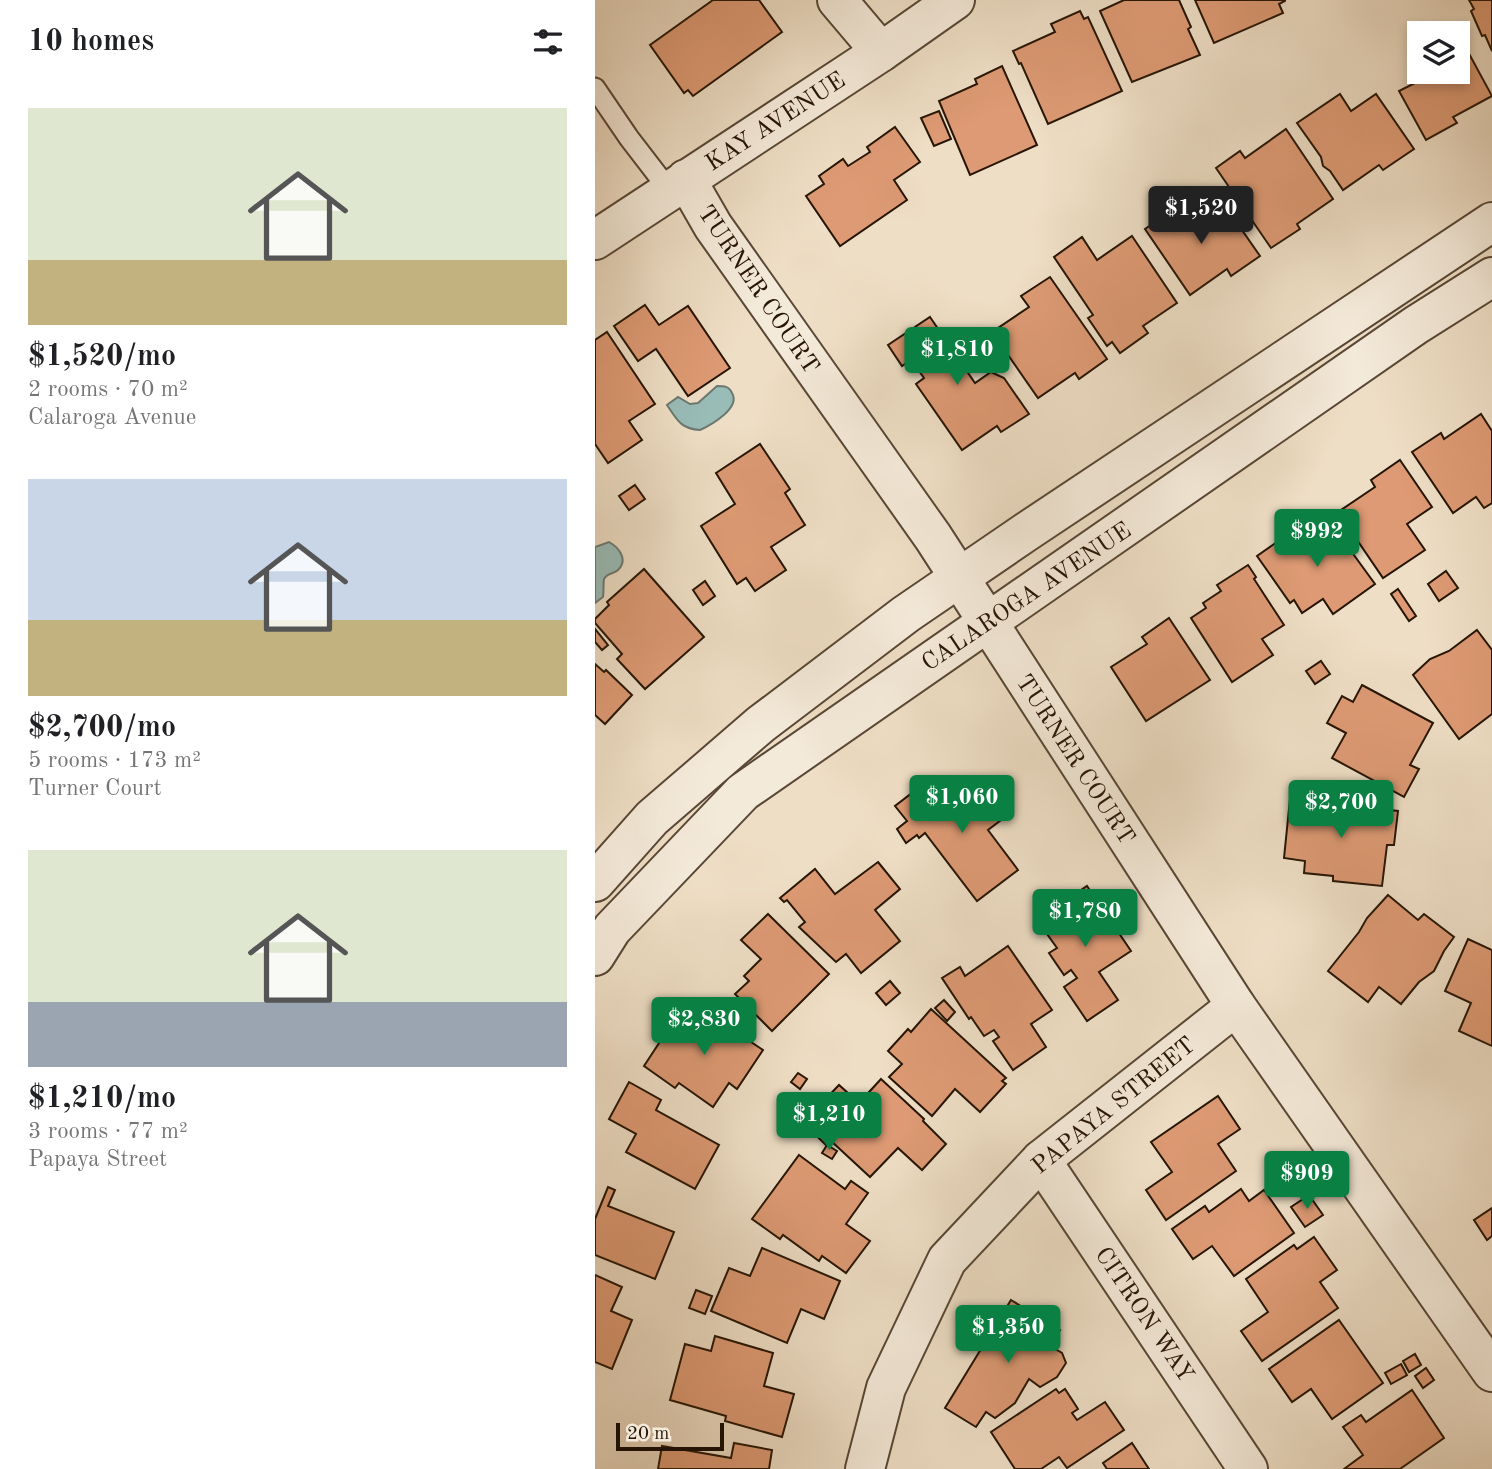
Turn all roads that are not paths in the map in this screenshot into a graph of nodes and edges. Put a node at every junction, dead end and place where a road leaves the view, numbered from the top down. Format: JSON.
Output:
{"nodes":[{"id":1,"x":837,"y":0,"type":"edge"},
{"id":2,"x":954,"y":0,"type":"edge"},
{"id":3,"x":881,"y":52,"type":"junction"},
{"id":4,"x":595,"y":88,"type":"edge"},
{"id":5,"x":678,"y":184,"type":"junction"},
{"id":6,"x":1492,"y":222,"type":"edge"},
{"id":7,"x":595,"y":240,"type":"edge"},
{"id":8,"x":1492,"y":277,"type":"edge"},
{"id":9,"x":959,"y":578,"type":"junction"},
{"id":10,"x":988,"y":622,"type":"junction"},
{"id":11,"x":595,"y":882,"type":"edge"},
{"id":12,"x":595,"y":956,"type":"edge"},
{"id":13,"x":1236,"y":1006,"type":"junction"},
{"id":14,"x":1041,"y":1160,"type":"junction"},
{"id":15,"x":1492,"y":1372,"type":"edge"},
{"id":16,"x":865,"y":1469,"type":"edge"},
{"id":17,"x":1248,"y":1469,"type":"edge"}],
"edges":[{"from":1,"to":3,"type":"street"},
{"from":2,"to":3,"type":"street","name":"KAY AVENUE"},
{"from":3,"to":5,"type":"street","name":"KAY AVENUE"},
{"from":4,"to":5,"type":"lane"},
{"from":5,"to":7,"type":"street","name":"KAY AVENUE"},
{"from":5,"to":9,"type":"street","name":"TURNER COURT"},
{"from":6,"to":9,"type":"street"},
{"from":8,"to":10,"type":"street","name":"CALAROGA AVENUE"},
{"from":9,"to":10,"type":"street","name":"TURNER COURT"},
{"from":9,"to":11,"type":"street"},
{"from":10,"to":12,"type":"street","name":"CALAROGA AVENUE"},
{"from":10,"to":13,"type":"street","name":"TURNER COURT"},
{"from":13,"to":14,"type":"street","name":"PAPAYA STREET"},
{"from":13,"to":15,"type":"street","name":"TURNER COURT"},
{"from":14,"to":16,"type":"street","name":"PAPAYA STREET"},
{"from":14,"to":17,"type":"street","name":"CITRON WAY"}]}
